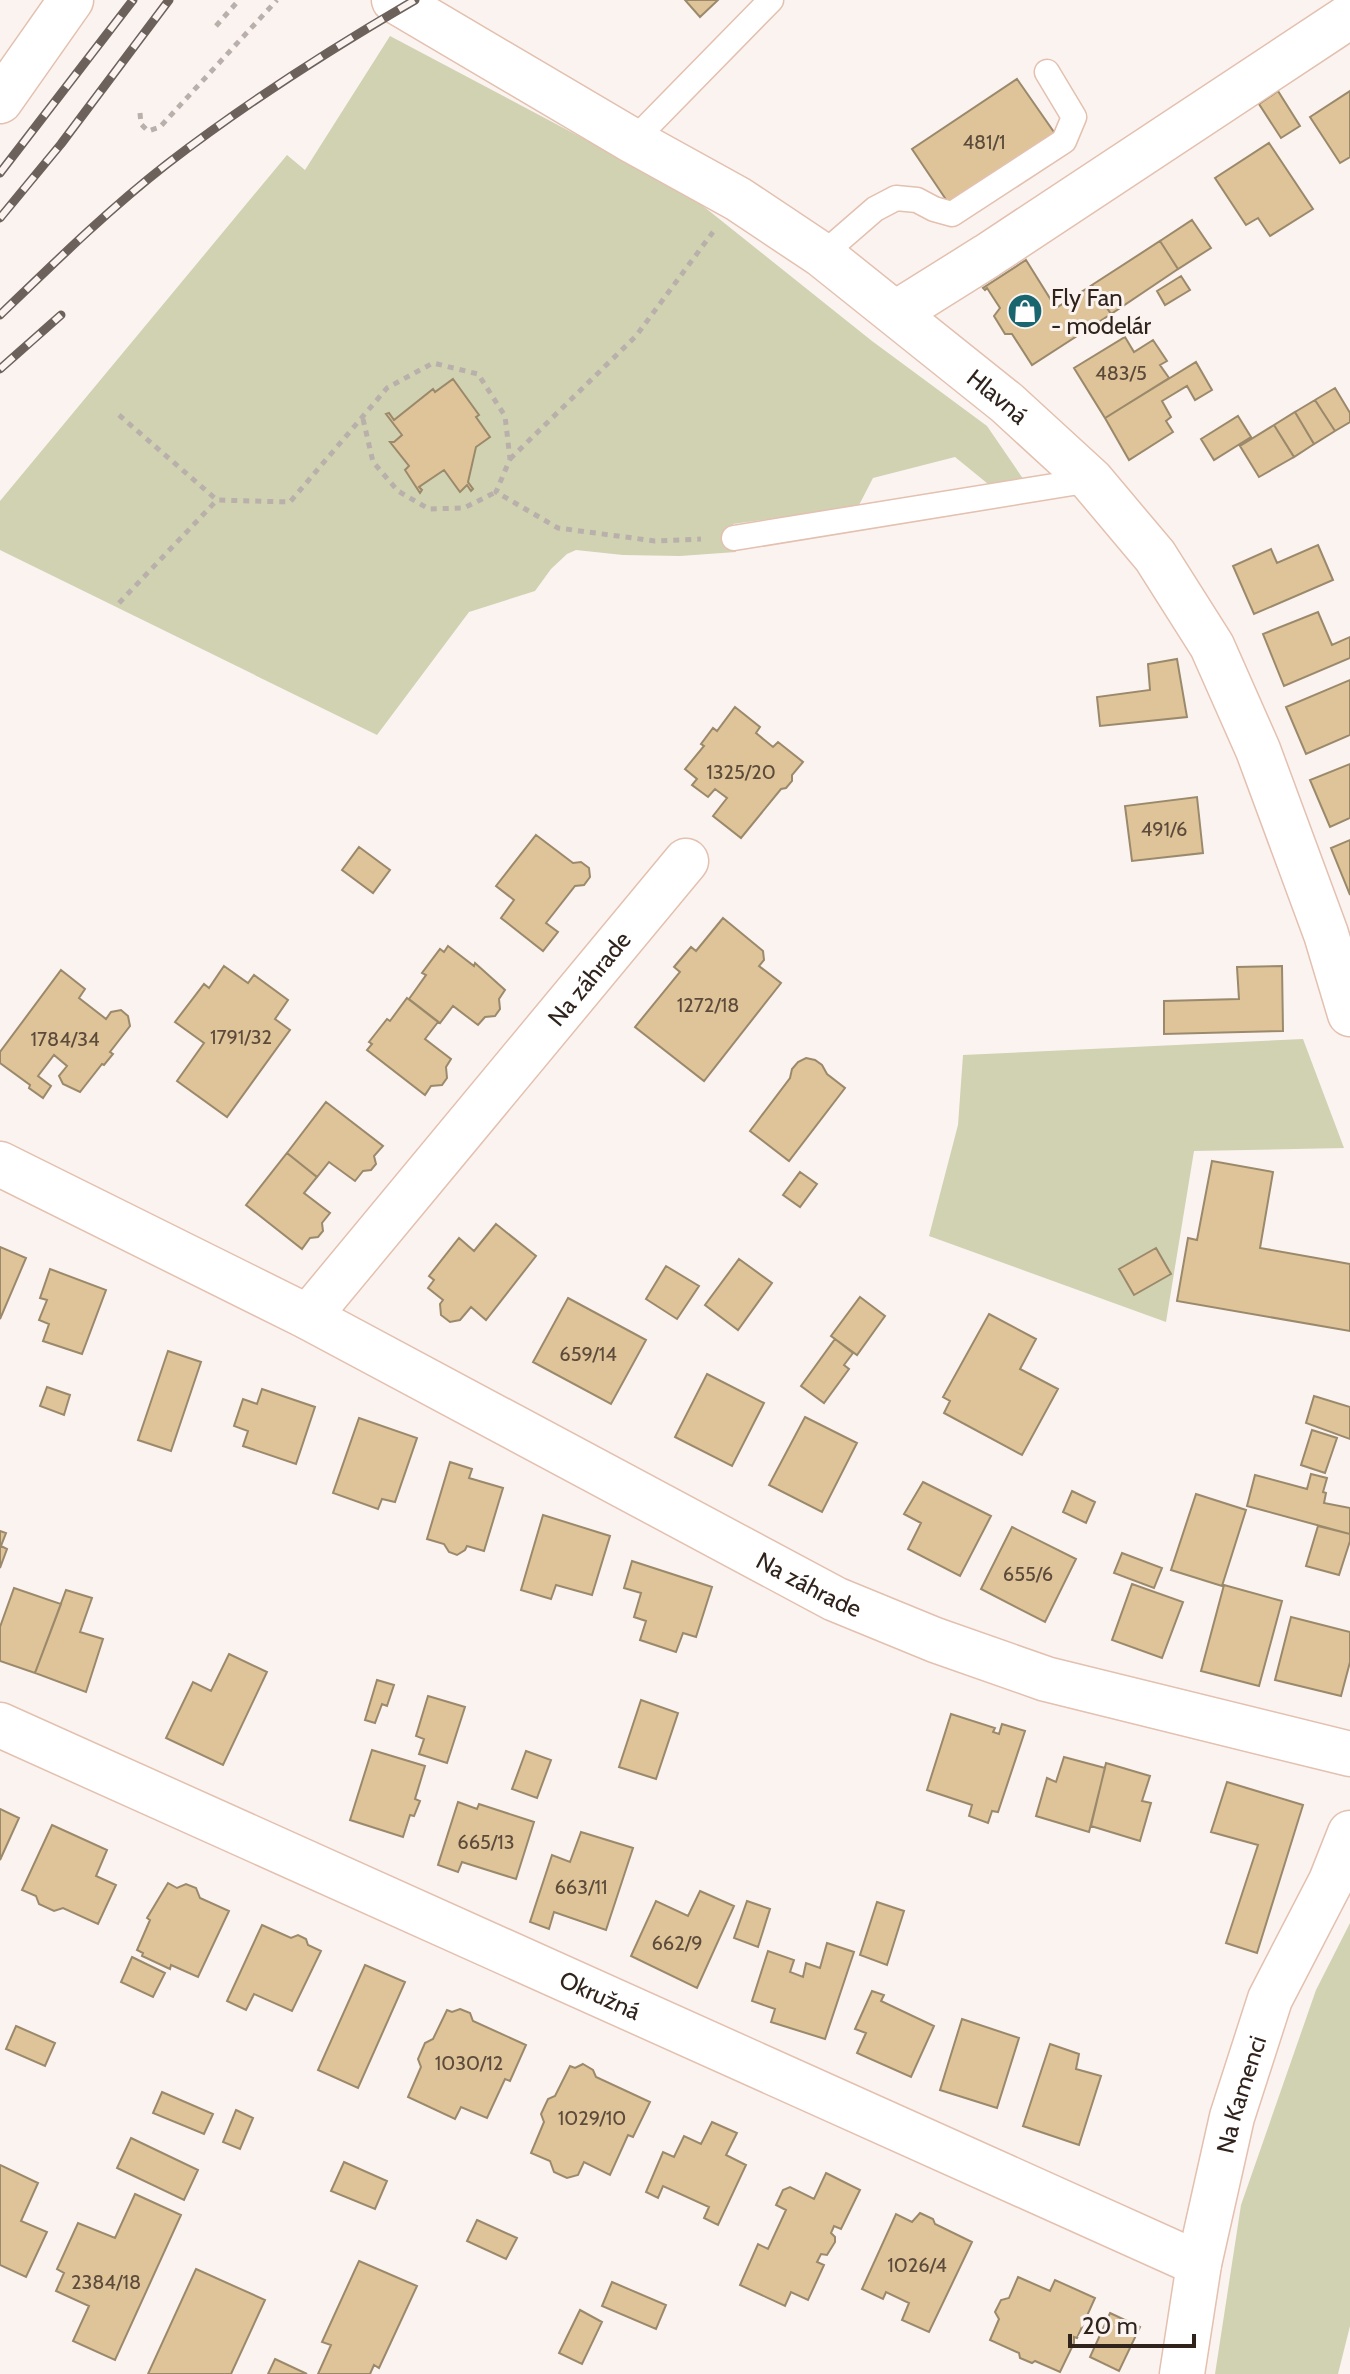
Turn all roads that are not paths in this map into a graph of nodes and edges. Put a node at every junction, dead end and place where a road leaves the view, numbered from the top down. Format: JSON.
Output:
{"nodes":[{"id":1,"x":71,"y":0,"type":"edge"},
{"id":2,"x":394,"y":0,"type":"edge"},
{"id":3,"x":771,"y":0,"type":"edge"},
{"id":4,"x":1350,"y":16,"type":"edge"},
{"id":5,"x":1047,"y":72,"type":"dead end"},
{"id":6,"x":0,"y":101,"type":"edge"},
{"id":7,"x":633,"y":141,"type":"junction"},
{"id":8,"x":822,"y":255,"type":"junction"},
{"id":9,"x":896,"y":313,"type":"junction"},
{"id":10,"x":1091,"y":480,"type":"junction"},
{"id":11,"x":734,"y":538,"type":"road end"},
{"id":12,"x":686,"y":861,"type":"dead end"},
{"id":13,"x":1350,"y":1014,"type":"edge"},
{"id":14,"x":0,"y":1164,"type":"edge"},
{"id":15,"x":308,"y":1317,"type":"junction"},
{"id":16,"x":0,"y":1725,"type":"edge"},
{"id":17,"x":1350,"y":1754,"type":"edge"},
{"id":18,"x":1350,"y":1833,"type":"edge"},
{"id":19,"x":1199,"y":2264,"type":"junction"},
{"id":20,"x":1182,"y":2374,"type":"edge"}],
"edges":[{"from":1,"to":6,"type":"street"},
{"from":2,"to":7,"type":"street","name":"Hlavná"},
{"from":3,"to":7,"type":"lane"},
{"from":4,"to":9,"type":"street"},
{"from":5,"to":8,"type":"lane"},
{"from":7,"to":8,"type":"street","name":"Hlavná"},
{"from":8,"to":9,"type":"street","name":"Hlavná"},
{"from":9,"to":10,"type":"street","name":"Hlavná"},
{"from":10,"to":11,"type":"lane"},
{"from":10,"to":13,"type":"street","name":"Hlavná"},
{"from":12,"to":15,"type":"street","name":"Na záhrade"},
{"from":14,"to":15,"type":"street","name":"Na záhrade"},
{"from":15,"to":17,"type":"street","name":"Na záhrade"},
{"from":16,"to":19,"type":"street","name":"Okružná"},
{"from":18,"to":19,"type":"street","name":"Na Kamenci"},
{"from":19,"to":20,"type":"street","name":"Na Kamenci"}]}
